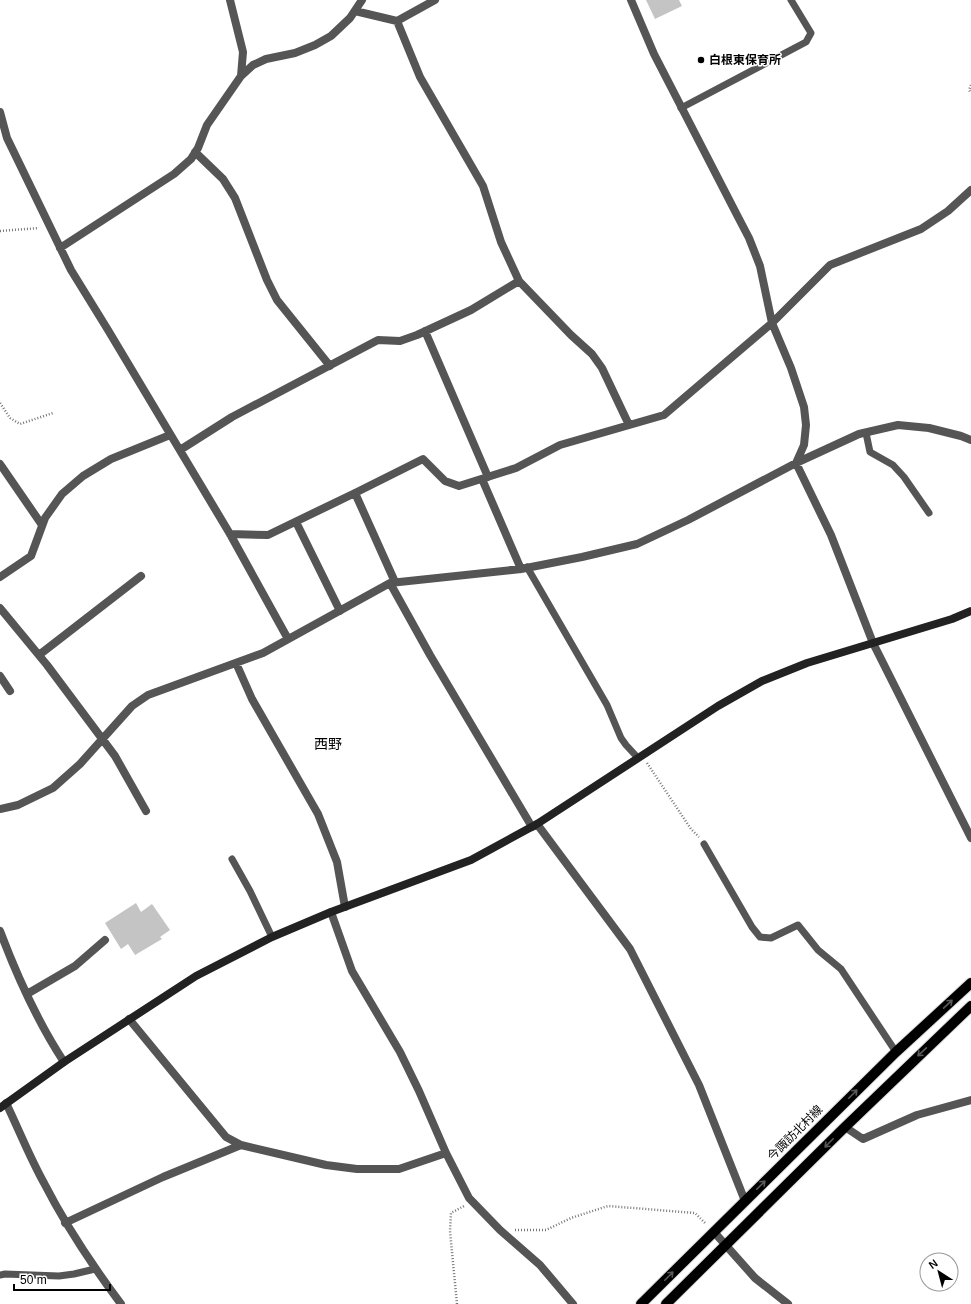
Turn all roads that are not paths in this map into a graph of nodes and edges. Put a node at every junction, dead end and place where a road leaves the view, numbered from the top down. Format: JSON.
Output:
{"nodes":[{"id":1,"x":230,"y":0,"type":"edge"},
{"id":2,"x":362,"y":0,"type":"edge"},
{"id":3,"x":435,"y":0,"type":"edge"},
{"id":4,"x":631,"y":0,"type":"edge"},
{"id":5,"x":792,"y":0,"type":"edge"},
{"id":6,"x":355,"y":11,"type":"junction"},
{"id":7,"x":397,"y":21,"type":"junction"},
{"id":8,"x":241,"y":76,"type":"junction"},
{"id":9,"x":682,"y":108,"type":"junction"},
{"id":10,"x":0,"y":112,"type":"edge"},
{"id":11,"x":195,"y":152,"type":"junction"},
{"id":12,"x":971,"y":190,"type":"edge"},
{"id":13,"x":60,"y":248,"type":"junction"},
{"id":14,"x":519,"y":281,"type":"junction"},
{"id":15,"x":772,"y":322,"type":"junction"},
{"id":16,"x":425,"y":331,"type":"junction"},
{"id":17,"x":330,"y":366,"type":"junction"},
{"id":18,"x":629,"y":425,"type":"junction"},
{"id":19,"x":866,"y":433,"type":"junction"},
{"id":20,"x":170,"y":434,"type":"junction"},
{"id":21,"x":971,"y":440,"type":"edge"},
{"id":22,"x":180,"y":450,"type":"junction"},
{"id":23,"x":796,"y":463,"type":"junction"},
{"id":24,"x":0,"y":464,"type":"edge"},
{"id":25,"x":485,"y":478,"type":"junction"},
{"id":26,"x":355,"y":493,"type":"junction"},
{"id":27,"x":929,"y":513,"type":"dead end"},
{"id":28,"x":296,"y":522,"type":"junction"},
{"id":29,"x":42,"y":525,"type":"junction"},
{"id":30,"x":230,"y":534,"type":"junction"},
{"id":31,"x":524,"y":568,"type":"junction"},
{"id":32,"x":141,"y":576,"type":"dead end"},
{"id":33,"x":0,"y":577,"type":"edge"},
{"id":34,"x":393,"y":583,"type":"junction"},
{"id":35,"x":0,"y":608,"type":"edge"},
{"id":36,"x":340,"y":611,"type":"junction"},
{"id":37,"x":971,"y":611,"type":"edge"},
{"id":38,"x":288,"y":639,"type":"junction"},
{"id":39,"x":873,"y":643,"type":"junction"},
{"id":40,"x":39,"y":655,"type":"junction"},
{"id":41,"x":236,"y":663,"type":"junction"},
{"id":42,"x":0,"y":676,"type":"edge"},
{"id":43,"x":10,"y":691,"type":"dead end"},
{"id":44,"x":102,"y":739,"type":"junction"},
{"id":45,"x":640,"y":757,"type":"junction"},
{"id":46,"x":0,"y":809,"type":"edge"},
{"id":47,"x":146,"y":811,"type":"dead end"},
{"id":48,"x":535,"y":826,"type":"junction"},
{"id":49,"x":971,"y":838,"type":"edge"},
{"id":50,"x":704,"y":844,"type":"road end"},
{"id":51,"x":232,"y":859,"type":"dead end"},
{"id":52,"x":345,"y":907,"type":"junction"},
{"id":53,"x":331,"y":912,"type":"junction"},
{"id":54,"x":0,"y":931,"type":"edge"},
{"id":55,"x":272,"y":937,"type":"junction"},
{"id":56,"x":105,"y":940,"type":"dead end"},
{"id":57,"x":971,"y":983,"type":"edge"},
{"id":58,"x":27,"y":994,"type":"junction"},
{"id":59,"x":971,"y":1006,"type":"edge"},
{"id":60,"x":129,"y":1019,"type":"junction"},
{"id":61,"x":896,"y":1052,"type":"junction"},
{"id":62,"x":64,"y":1062,"type":"junction"},
{"id":63,"x":971,"y":1100,"type":"edge"},
{"id":64,"x":3,"y":1105,"type":"edge"},
{"id":65,"x":845,"y":1127,"type":"junction"},
{"id":66,"x":241,"y":1145,"type":"junction"},
{"id":67,"x":446,"y":1153,"type":"junction"},
{"id":68,"x":745,"y":1201,"type":"junction"},
{"id":69,"x":66,"y":1223,"type":"junction"},
{"id":70,"x":714,"y":1232,"type":"junction"},
{"id":71,"x":726,"y":1245,"type":"junction"},
{"id":72,"x":95,"y":1270,"type":"junction"},
{"id":73,"x":0,"y":1275,"type":"edge"},
{"id":74,"x":121,"y":1304,"type":"edge"},
{"id":75,"x":573,"y":1304,"type":"edge"},
{"id":76,"x":641,"y":1304,"type":"edge"},
{"id":77,"x":666,"y":1304,"type":"edge"},
{"id":78,"x":788,"y":1304,"type":"edge"}],
"edges":[{"from":1,"to":8,"type":"street"},
{"from":2,"to":6,"type":"street"},
{"from":3,"to":7,"type":"street"},
{"from":4,"to":9,"type":"street"},
{"from":5,"to":9,"type":"lane"},
{"from":6,"to":7,"type":"street"},
{"from":6,"to":8,"type":"street"},
{"from":7,"to":14,"type":"street"},
{"from":8,"to":11,"type":"street"},
{"from":9,"to":15,"type":"street"},
{"from":10,"to":13,"type":"street"},
{"from":11,"to":13,"type":"street"},
{"from":11,"to":17,"type":"street"},
{"from":12,"to":15,"type":"street"},
{"from":13,"to":20,"type":"street"},
{"from":14,"to":16,"type":"street"},
{"from":14,"to":18,"type":"street"},
{"from":15,"to":18,"type":"street"},
{"from":15,"to":23,"type":"street"},
{"from":16,"to":17,"type":"street"},
{"from":16,"to":25,"type":"street"},
{"from":17,"to":22,"type":"street"},
{"from":18,"to":25,"type":"street"},
{"from":19,"to":21,"type":"street"},
{"from":19,"to":23,"type":"street"},
{"from":19,"to":27,"type":"lane"},
{"from":20,"to":22,"type":"street"},
{"from":20,"to":29,"type":"street"},
{"from":22,"to":30,"type":"street"},
{"from":23,"to":31,"type":"street"},
{"from":23,"to":39,"type":"street"},
{"from":24,"to":29,"type":"street"},
{"from":25,"to":26,"type":"street"},
{"from":25,"to":31,"type":"street"},
{"from":26,"to":28,"type":"street"},
{"from":26,"to":34,"type":"street"},
{"from":28,"to":30,"type":"street"},
{"from":28,"to":36,"type":"street"},
{"from":29,"to":33,"type":"street"},
{"from":30,"to":38,"type":"street"},
{"from":31,"to":34,"type":"street"},
{"from":31,"to":45,"type":"lane"},
{"from":32,"to":40,"type":"street"},
{"from":34,"to":36,"type":"street"},
{"from":34,"to":48,"type":"street"},
{"from":35,"to":40,"type":"street"},
{"from":36,"to":38,"type":"street"},
{"from":37,"to":39,"type":"street"},
{"from":38,"to":41,"type":"street"},
{"from":39,"to":45,"type":"street"},
{"from":39,"to":49,"type":"street"},
{"from":40,"to":44,"type":"street"},
{"from":41,"to":44,"type":"street"},
{"from":41,"to":52,"type":"street"},
{"from":42,"to":43,"type":"street"},
{"from":44,"to":46,"type":"street"},
{"from":44,"to":47,"type":"street"},
{"from":45,"to":48,"type":"street"},
{"from":48,"to":52,"type":"street"},
{"from":48,"to":68,"type":"street"},
{"from":50,"to":61,"type":"lane"},
{"from":51,"to":55,"type":"lane"},
{"from":52,"to":53,"type":"street"},
{"from":53,"to":55,"type":"street"},
{"from":53,"to":67,"type":"street"},
{"from":54,"to":58,"type":"street"},
{"from":55,"to":60,"type":"street"},
{"from":56,"to":58,"type":"street"},
{"from":61,"to":57,"type":"main road","name":"今諏訪北村線","one_way":true},
{"from":58,"to":62,"type":"street"},
{"from":59,"to":65,"type":"main road","one_way":true},
{"from":60,"to":62,"type":"street"},
{"from":60,"to":66,"type":"street"},
{"from":68,"to":61,"type":"main road","name":"今諏訪北村線","one_way":true},
{"from":62,"to":64,"type":"street"},
{"from":63,"to":65,"type":"street"},
{"from":64,"to":69,"type":"street"},
{"from":65,"to":71,"type":"main road","one_way":true},
{"from":66,"to":67,"type":"street"},
{"from":66,"to":69,"type":"street"},
{"from":67,"to":75,"type":"street"},
{"from":68,"to":70,"type":"main road","name":"今諏訪北村線"},
{"from":69,"to":72,"type":"street"},
{"from":70,"to":71,"type":"street"},
{"from":76,"to":70,"type":"main road","name":"今諏訪北村線","one_way":true},
{"from":71,"to":77,"type":"main road"},
{"from":71,"to":78,"type":"street"},
{"from":72,"to":73,"type":"lane"},
{"from":72,"to":74,"type":"street"}]}
